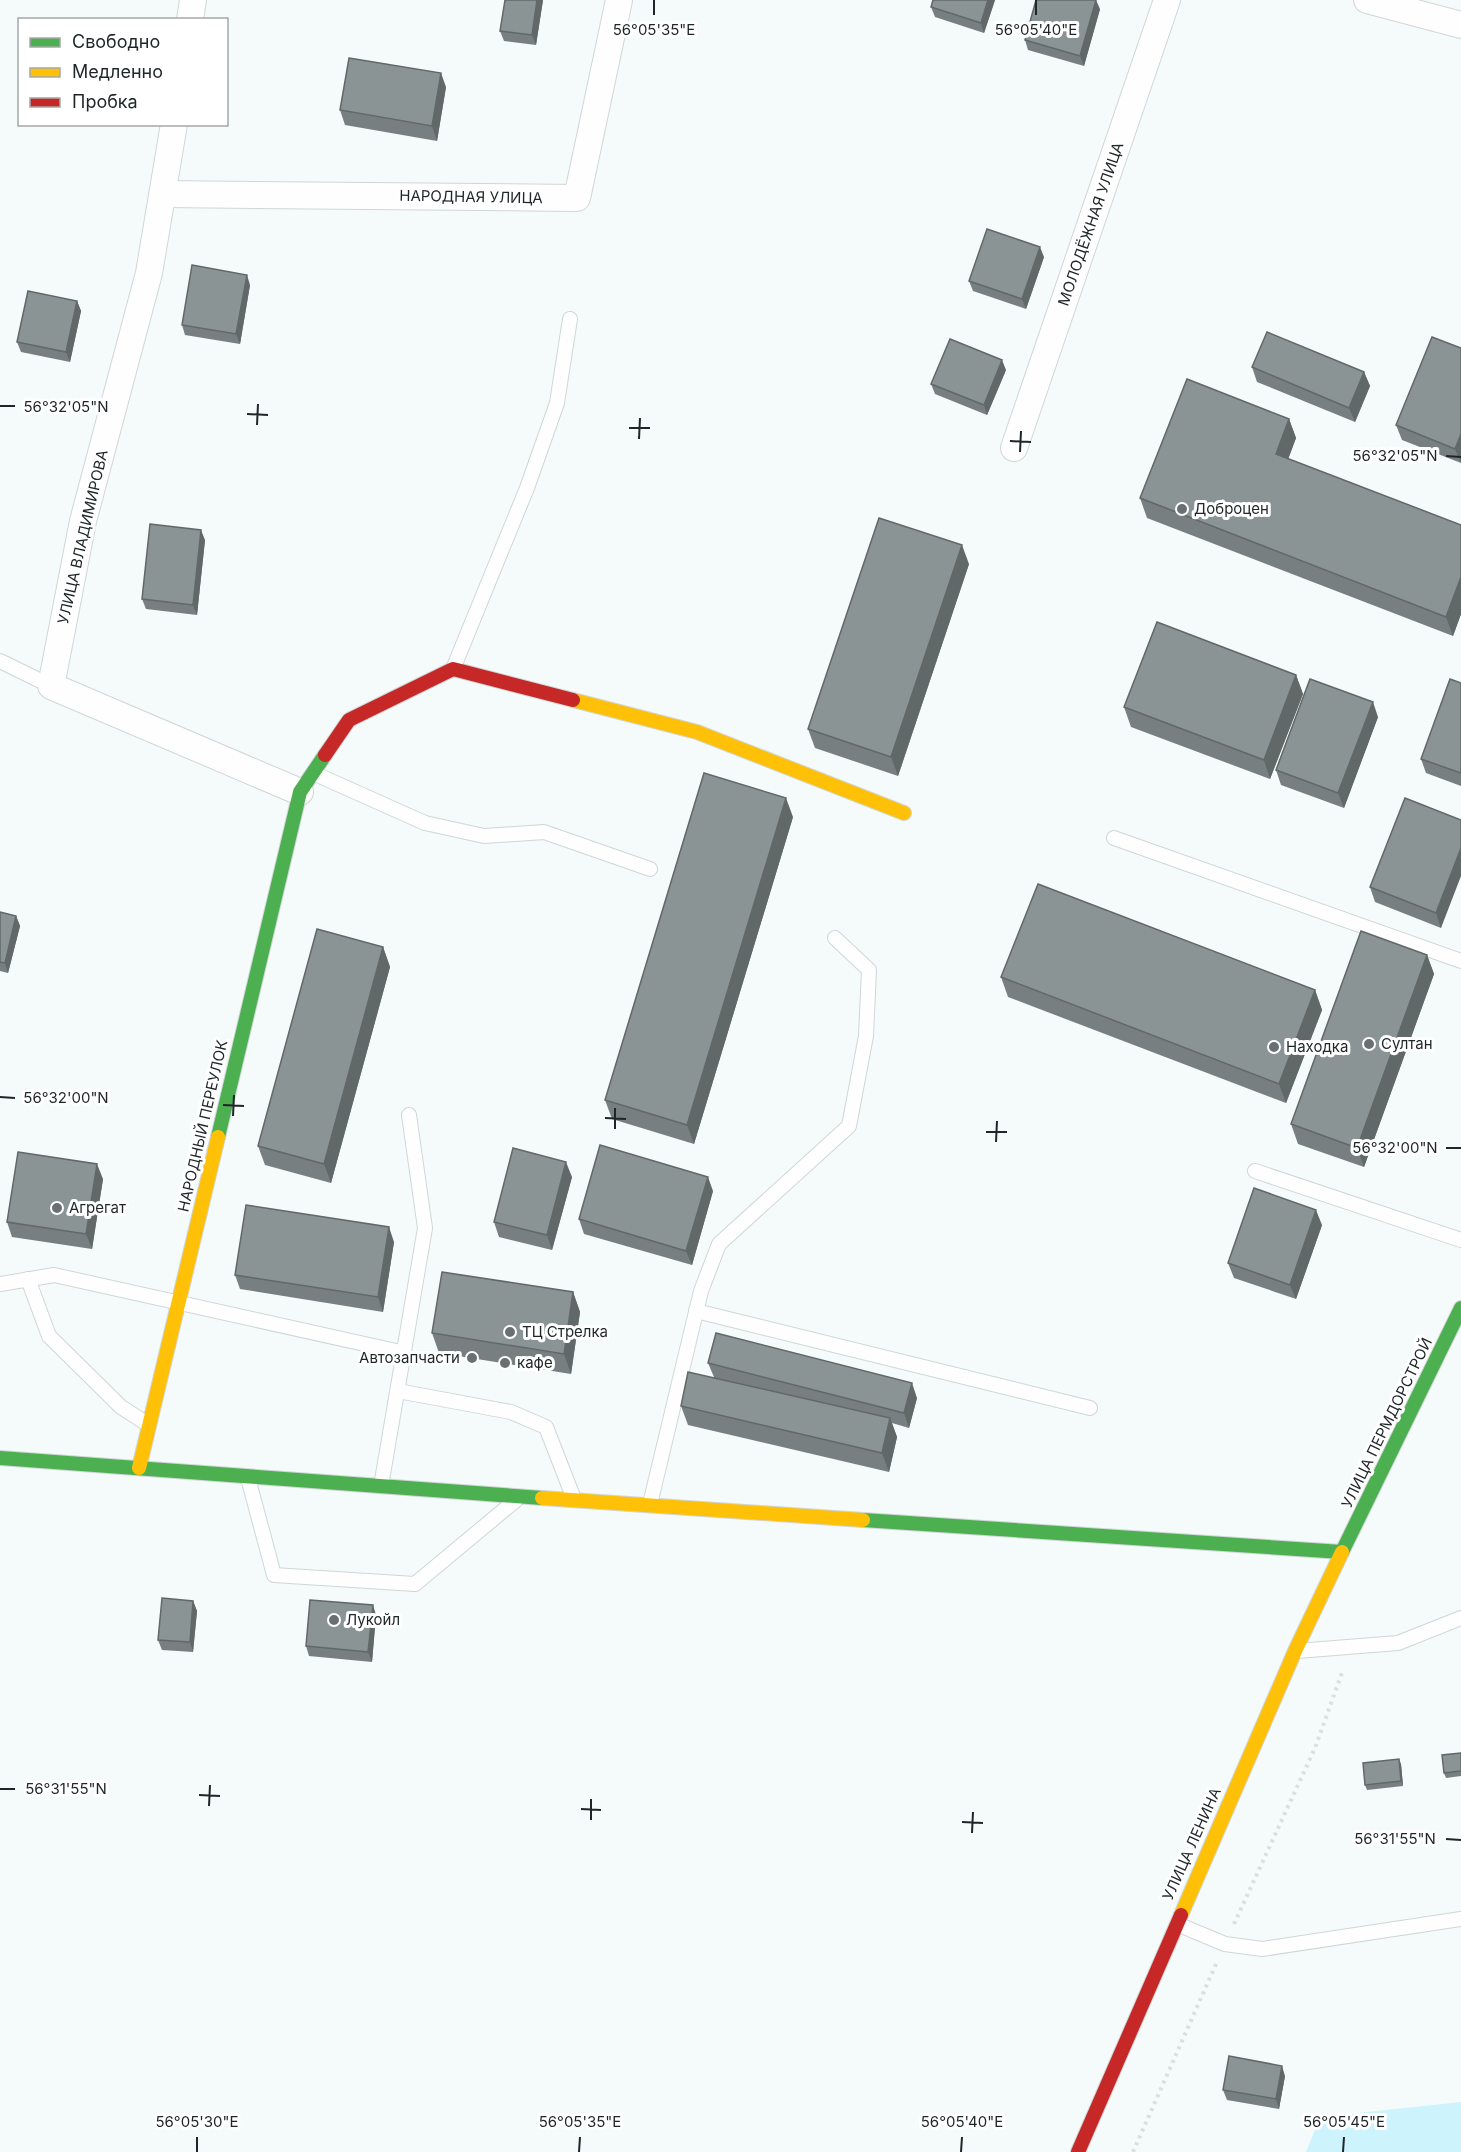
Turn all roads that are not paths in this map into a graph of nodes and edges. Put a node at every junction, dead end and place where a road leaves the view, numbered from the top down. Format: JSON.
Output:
{"nodes":[{"id":1,"x":193,"y":0,"type":"edge"},
{"id":2,"x":619,"y":0,"type":"edge"},
{"id":3,"x":1167,"y":0,"type":"edge"},
{"id":4,"x":1367,"y":0,"type":"edge"},
{"id":5,"x":190,"y":18,"type":"edge"},
{"id":6,"x":1461,"y":25,"type":"edge"},
{"id":7,"x":174,"y":126,"type":"edge"},
{"id":8,"x":163,"y":195,"type":"junction"},
{"id":9,"x":570,"y":319,"type":"dead end"},
{"id":10,"x":1014,"y":448,"type":"dead end"},
{"id":11,"x":0,"y":662,"type":"edge"},
{"id":12,"x":453,"y":669,"type":"junction"},
{"id":13,"x":51,"y":686,"type":"junction"},
{"id":14,"x":306,"y":782,"type":"junction"},
{"id":15,"x":904,"y":813,"type":"dead end"},
{"id":16,"x":1114,"y":837,"type":"dead end"},
{"id":17,"x":650,"y":869,"type":"dead end"},
{"id":18,"x":835,"y":938,"type":"dead end"},
{"id":19,"x":1461,"y":961,"type":"edge"},
{"id":20,"x":409,"y":1114,"type":"dead end"},
{"id":21,"x":1255,"y":1171,"type":"dead end"},
{"id":22,"x":1461,"y":1240,"type":"edge"},
{"id":23,"x":28,"y":1279,"type":"junction"},
{"id":24,"x":0,"y":1284,"type":"edge"},
{"id":25,"x":178,"y":1304,"type":"junction"},
{"id":26,"x":1461,"y":1308,"type":"edge"},
{"id":27,"x":696,"y":1311,"type":"junction"},
{"id":28,"x":405,"y":1353,"type":"junction"},
{"id":29,"x":398,"y":1391,"type":"junction"},
{"id":30,"x":1090,"y":1408,"type":"dead end"},
{"id":31,"x":149,"y":1425,"type":"junction"},
{"id":32,"x":0,"y":1458,"type":"edge"},
{"id":33,"x":139,"y":1468,"type":"junction"},
{"id":34,"x":248,"y":1478,"type":"junction"},
{"id":35,"x":381,"y":1486,"type":"junction"},
{"id":36,"x":522,"y":1495,"type":"junction"},
{"id":37,"x":574,"y":1499,"type":"junction"},
{"id":38,"x":650,"y":1504,"type":"junction"},
{"id":39,"x":1342,"y":1552,"type":"junction"},
{"id":40,"x":1461,"y":1618,"type":"edge"},
{"id":41,"x":1295,"y":1651,"type":"junction"},
{"id":42,"x":1461,"y":1918,"type":"edge"},
{"id":43,"x":1175,"y":1923,"type":"junction"},
{"id":44,"x":1078,"y":2152,"type":"edge"}],
"edges":[{"from":1,"to":5,"type":"street"},
{"from":2,"to":8,"type":"street","name":"НАРОДНАЯ УЛИЦА"},
{"from":3,"to":10,"type":"street","name":"МОЛОДЁЖНАЯ УЛИЦА"},
{"from":4,"to":6,"type":"street"},
{"from":7,"to":8,"type":"street","name":"УЛИЦА ВЛАДИМИРОВА"},
{"from":8,"to":13,"type":"street","name":"УЛИЦА ВЛАДИМИРОВА"},
{"from":9,"to":12,"type":"lane"},
{"from":11,"to":13,"type":"lane"},
{"from":12,"to":14,"type":"main road"},
{"from":12,"to":15,"type":"main road"},
{"from":13,"to":14,"type":"street"},
{"from":14,"to":17,"type":"lane"},
{"from":14,"to":25,"type":"main road","name":"НАРОДНЫЙ ПЕРЕУЛОК"},
{"from":16,"to":19,"type":"lane"},
{"from":18,"to":27,"type":"lane"},
{"from":20,"to":28,"type":"lane"},
{"from":21,"to":22,"type":"lane"},
{"from":23,"to":24,"type":"lane"},
{"from":23,"to":25,"type":"lane"},
{"from":23,"to":31,"type":"lane"},
{"from":25,"to":28,"type":"lane"},
{"from":25,"to":31,"type":"main road","name":"НАРОДНЫЙ ПЕРЕУЛОК"},
{"from":26,"to":39,"type":"main road","name":"УЛИЦА ПЕРМДОРСТРОЙ"},
{"from":27,"to":30,"type":"lane"},
{"from":27,"to":38,"type":"lane"},
{"from":28,"to":29,"type":"lane"},
{"from":29,"to":35,"type":"lane"},
{"from":29,"to":37,"type":"lane"},
{"from":31,"to":33,"type":"main road","name":"НАРОДНЫЙ ПЕРЕУЛОК"},
{"from":32,"to":33,"type":"main road"},
{"from":33,"to":34,"type":"main road"},
{"from":34,"to":35,"type":"main road"},
{"from":34,"to":36,"type":"lane"},
{"from":35,"to":36,"type":"main road"},
{"from":36,"to":37,"type":"main road"},
{"from":37,"to":38,"type":"main road"},
{"from":38,"to":39,"type":"main road"},
{"from":39,"to":41,"type":"main road","name":"УЛИЦА ЛЕНИНА"},
{"from":40,"to":41,"type":"lane"},
{"from":41,"to":43,"type":"main road","name":"УЛИЦА ЛЕНИНА"},
{"from":42,"to":43,"type":"lane"},
{"from":43,"to":44,"type":"main road","name":"УЛИЦА ЛЕНИНА"}]}
